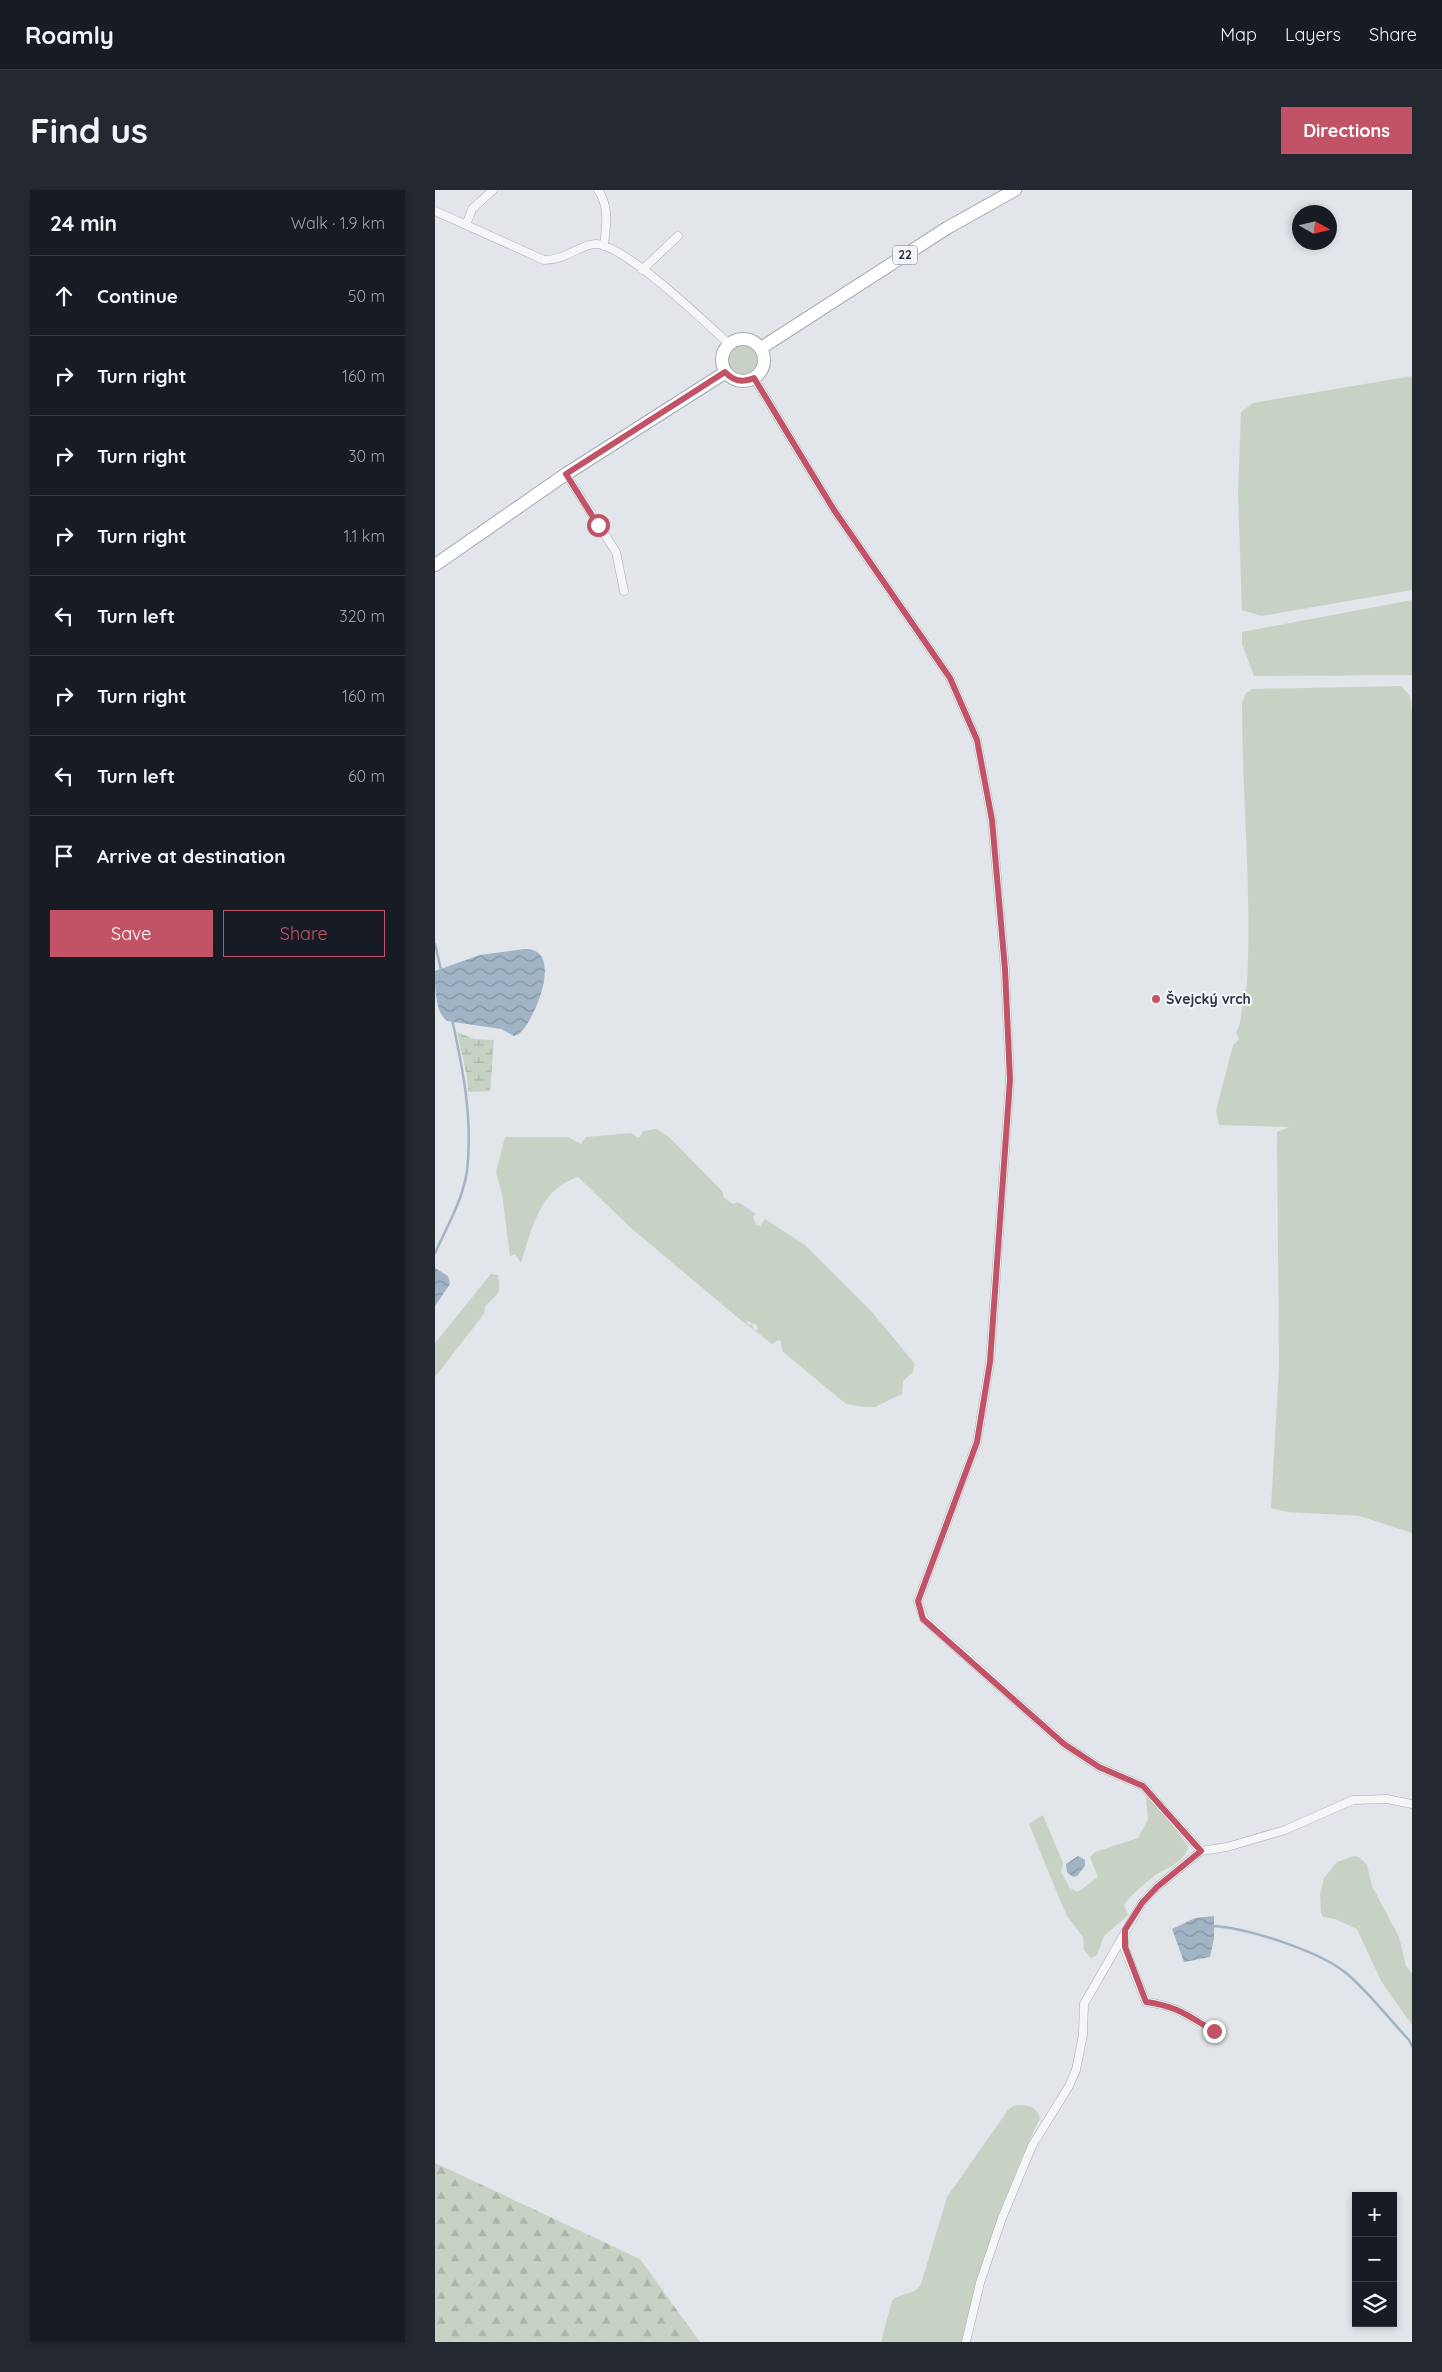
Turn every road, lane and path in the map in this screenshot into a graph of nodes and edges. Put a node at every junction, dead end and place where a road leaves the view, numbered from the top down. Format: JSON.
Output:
{"nodes":[{"id":1,"x":493,"y":190,"type":"edge"},
{"id":2,"x":598,"y":190,"type":"edge"},
{"id":3,"x":1015,"y":190,"type":"edge"},
{"id":4,"x":435,"y":211,"type":"edge"},
{"id":5,"x":466,"y":225,"type":"junction"},
{"id":6,"x":678,"y":236,"type":"dead end"},
{"id":7,"x":604,"y":246,"type":"junction"},
{"id":8,"x":642,"y":270,"type":"junction"},
{"id":9,"x":729,"y":344,"type":"junction"},
{"id":10,"x":761,"y":348,"type":"junction"},
{"id":11,"x":725,"y":372,"type":"junction"},
{"id":12,"x":754,"y":378,"type":"junction"},
{"id":13,"x":566,"y":474,"type":"junction"},
{"id":14,"x":435,"y":565,"type":"edge"},
{"id":15,"x":624,"y":591,"type":"dead end"},
{"id":16,"x":1412,"y":1804,"type":"edge"},
{"id":17,"x":1201,"y":1851,"type":"junction"},
{"id":18,"x":1125,"y":1930,"type":"junction"},
{"id":19,"x":1214,"y":2031,"type":"dead end"},
{"id":20,"x":966,"y":2342,"type":"edge"}],
"edges":[{"from":1,"to":5,"type":"street"},
{"from":2,"to":7,"type":"street"},
{"from":3,"to":10,"type":"main road","number":"22"},
{"from":4,"to":5,"type":"street"},
{"from":5,"to":7,"type":"street"},
{"from":6,"to":8,"type":"street"},
{"from":7,"to":8,"type":"street"},
{"from":8,"to":9,"type":"street"},
{"from":9,"to":10,"type":"main road"},
{"from":9,"to":11,"type":"main road"},
{"from":10,"to":12,"type":"main road"},
{"from":11,"to":12,"type":"main road"},
{"from":11,"to":13,"type":"main road"},
{"from":12,"to":17,"type":"street"},
{"from":13,"to":14,"type":"main road"},
{"from":13,"to":15,"type":"street"},
{"from":16,"to":17,"type":"street"},
{"from":17,"to":18,"type":"street"},
{"from":18,"to":19,"type":"street"},
{"from":18,"to":20,"type":"street"}]}
